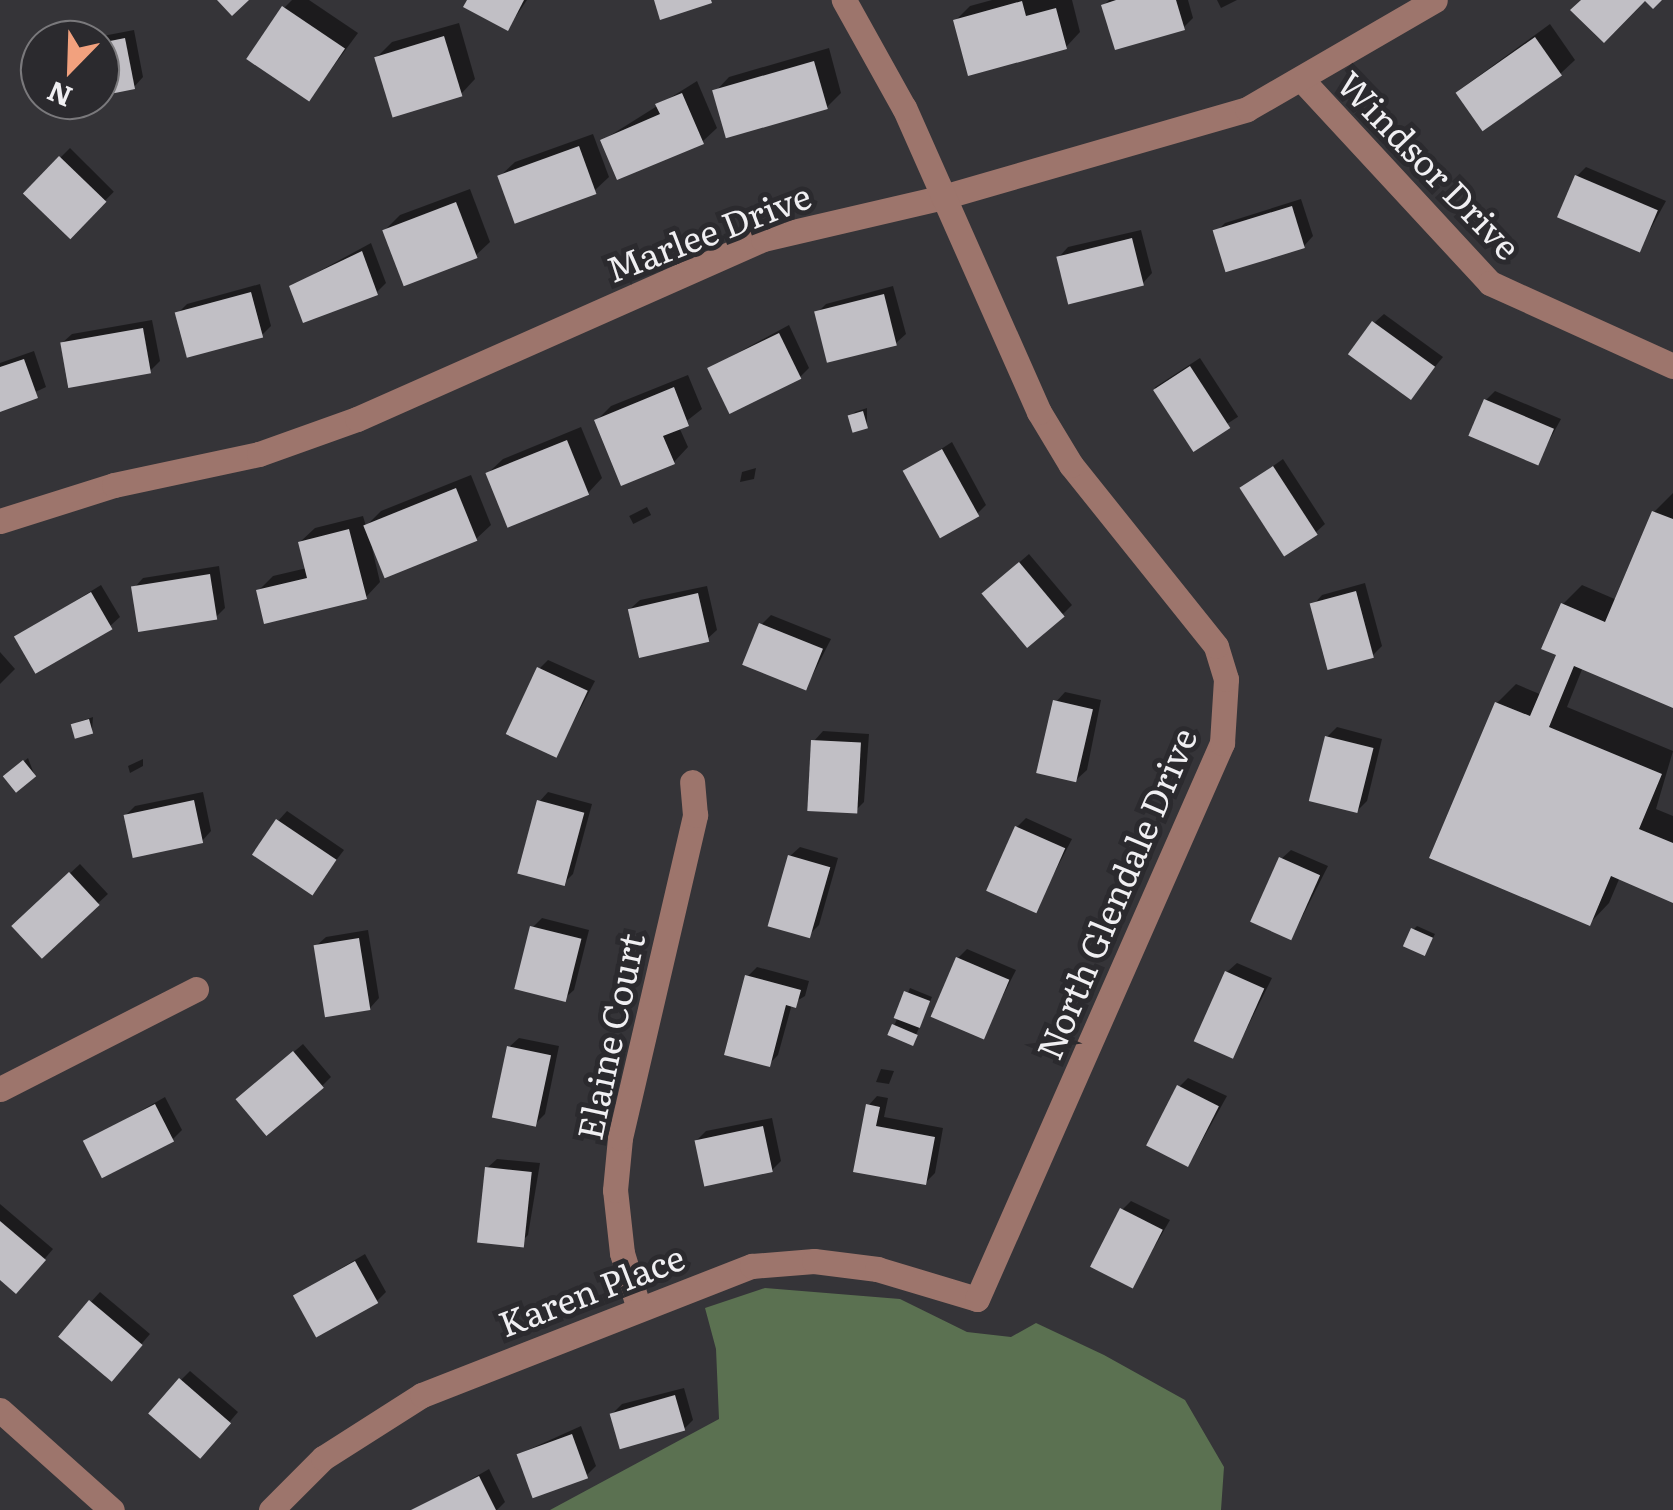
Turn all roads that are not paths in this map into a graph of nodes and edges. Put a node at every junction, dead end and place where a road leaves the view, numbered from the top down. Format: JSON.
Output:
{"nodes":[{"id":1,"x":844,"y":0,"type":"edge"},
{"id":2,"x":1435,"y":0,"type":"edge"},
{"id":3,"x":1303,"y":81,"type":"junction"},
{"id":4,"x":943,"y":197,"type":"junction"},
{"id":5,"x":1673,"y":366,"type":"edge"},
{"id":6,"x":0,"y":522,"type":"edge"},
{"id":7,"x":692,"y":782,"type":"dead end"},
{"id":8,"x":196,"y":989,"type":"dead end"},
{"id":9,"x":0,"y":1089,"type":"edge"},
{"id":10,"x":976,"y":1299,"type":"joint"},
{"id":11,"x":638,"y":1306,"type":"junction"},
{"id":12,"x":0,"y":1410,"type":"edge"},
{"id":13,"x":112,"y":1510,"type":"edge"},
{"id":14,"x":271,"y":1510,"type":"edge"}],
"edges":[{"from":1,"to":4,"type":"street","name":"North Glendale Drive"},
{"from":2,"to":3,"type":"street","name":"Marlee Drive"},
{"from":3,"to":4,"type":"street","name":"Marlee Drive"},
{"from":3,"to":5,"type":"street","name":"Windsor Drive"},
{"from":4,"to":6,"type":"street","name":"Marlee Drive"},
{"from":4,"to":10,"type":"street","name":"North Glendale Drive"},
{"from":7,"to":11,"type":"street","name":"Elaine Court"},
{"from":8,"to":9,"type":"street"},
{"from":10,"to":11,"type":"street","name":"Karen Place"},
{"from":11,"to":14,"type":"street","name":"Karen Place"},
{"from":12,"to":13,"type":"street"}]}
